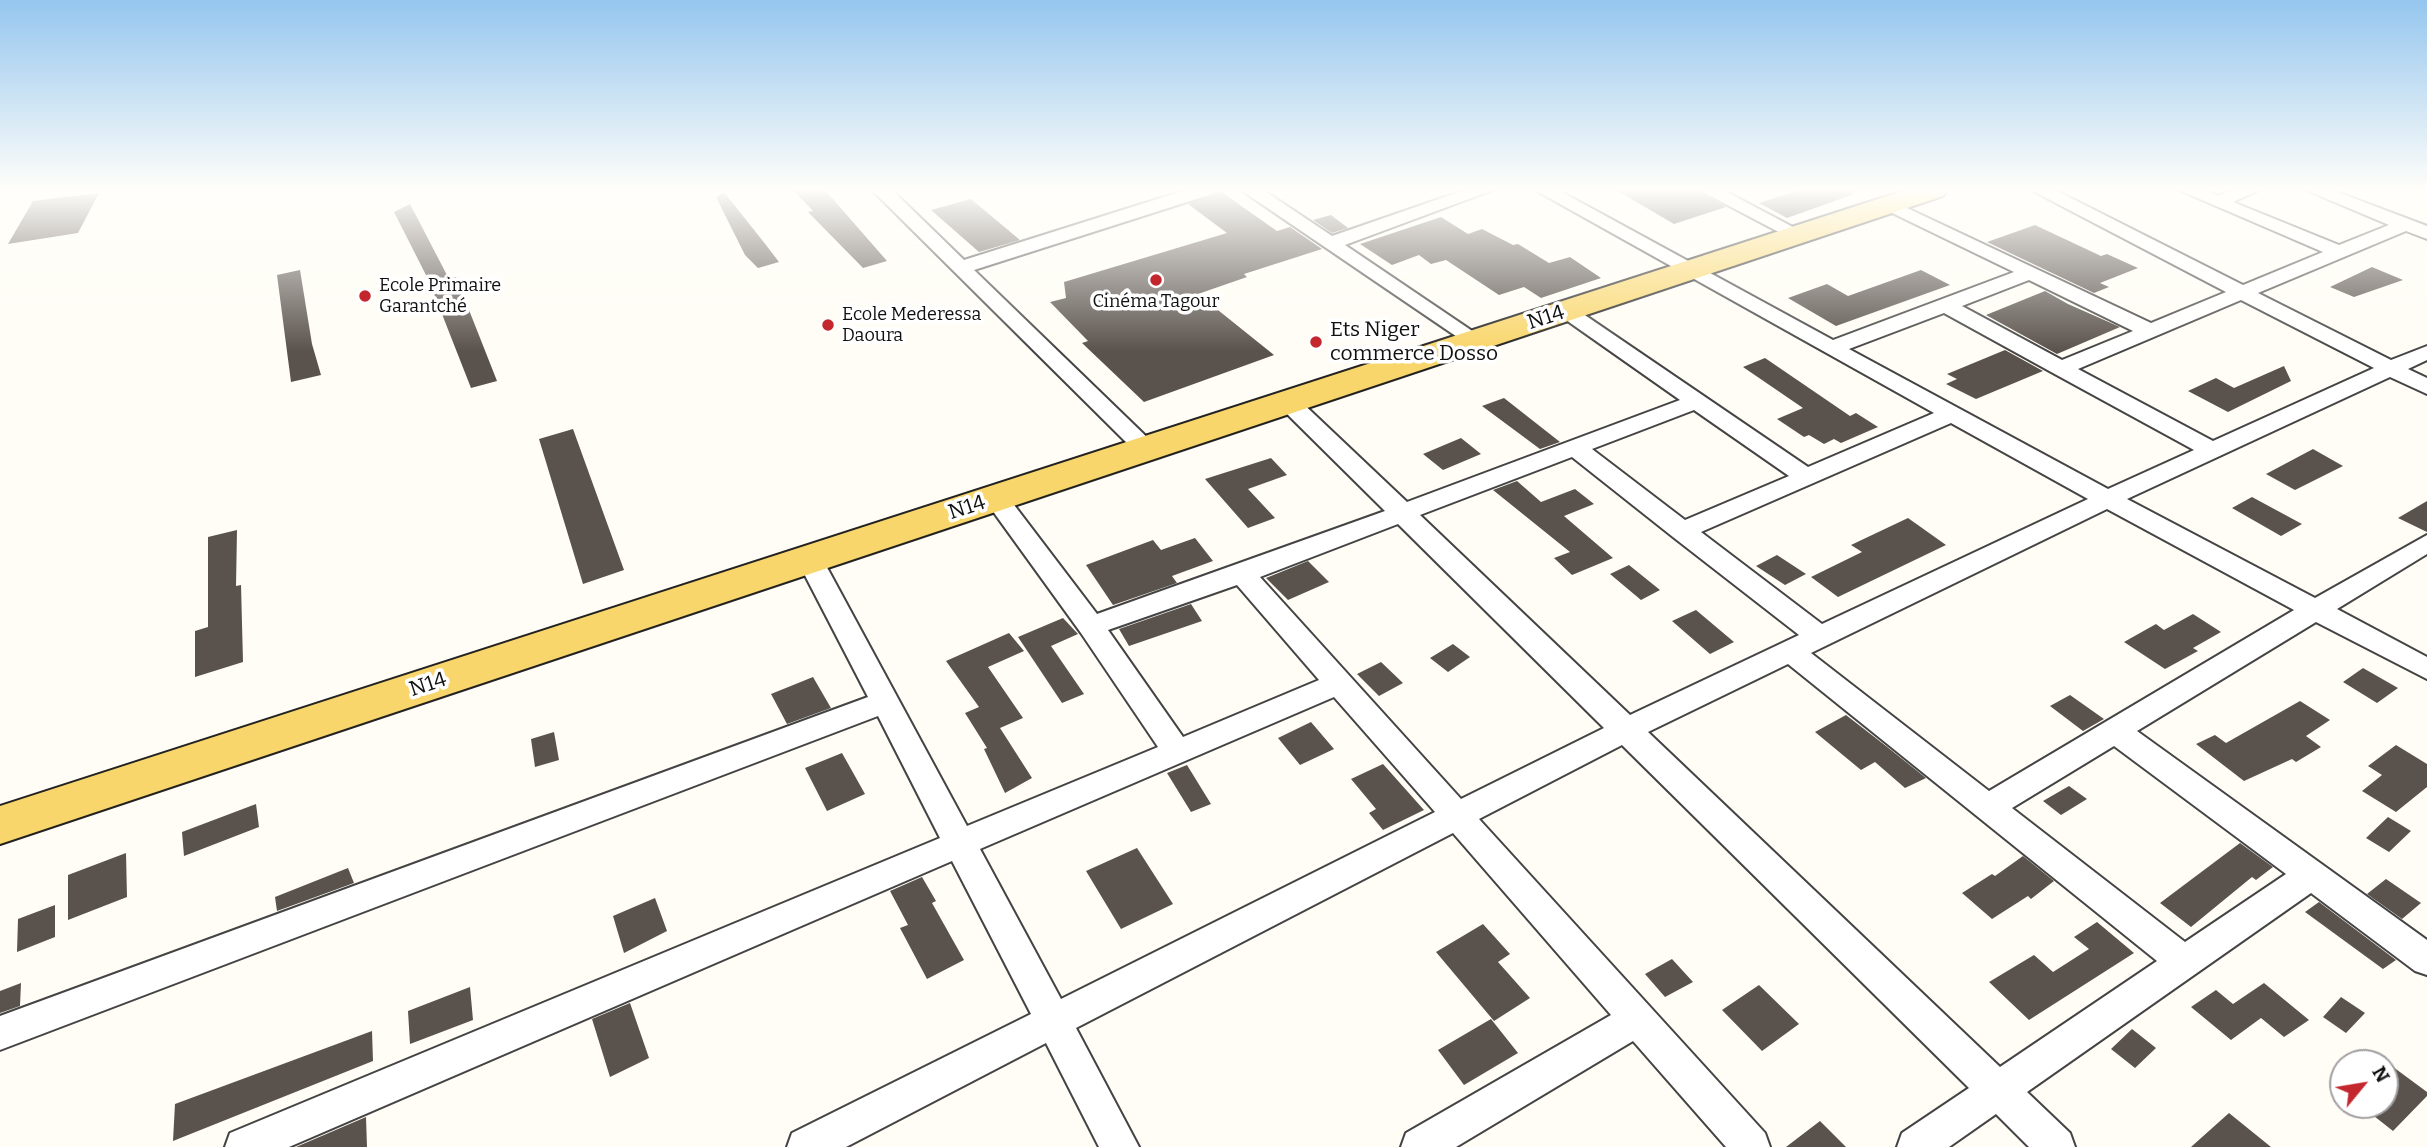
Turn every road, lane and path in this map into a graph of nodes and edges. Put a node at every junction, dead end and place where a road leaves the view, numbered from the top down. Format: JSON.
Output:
{"nodes":[{"id":1,"x":1331,"y":243,"type":"edge"},
{"id":2,"x":935,"y":244,"type":"edge"},
{"id":3,"x":1037,"y":244,"type":"edge"},
{"id":4,"x":1642,"y":244,"type":"edge"},
{"id":5,"x":1770,"y":244,"type":"edge"},
{"id":6,"x":1969,"y":244,"type":"edge"},
{"id":7,"x":2144,"y":244,"type":"edge"},
{"id":8,"x":2318,"y":244,"type":"edge"},
{"id":9,"x":2360,"y":244,"type":"edge"},
{"id":10,"x":2339,"y":252,"type":"junction"},
{"id":11,"x":960,"y":268,"type":"junction"},
{"id":12,"x":1690,"y":270,"type":"junction"},
{"id":13,"x":2030,"y":273,"type":"junction"},
{"id":14,"x":2241,"y":293,"type":"junction"},
{"id":15,"x":1945,"y":305,"type":"junction"},
{"id":16,"x":1566,"y":311,"type":"junction"},
{"id":17,"x":2150,"y":331,"type":"junction"},
{"id":18,"x":1476,"y":341,"type":"junction"},
{"id":19,"x":1831,"y":348,"type":"junction"},
{"id":20,"x":2427,"y":352,"type":"edge"},
{"id":21,"x":2061,"y":368,"type":"junction"},
{"id":22,"x":2389,"y":369,"type":"junction"},
{"id":23,"x":2427,"y":387,"type":"edge"},
{"id":24,"x":1698,"y":401,"type":"junction"},
{"id":25,"x":1289,"y":402,"type":"junction"},
{"id":26,"x":1952,"y":414,"type":"junction"},
{"id":27,"x":1574,"y":447,"type":"junction"},
{"id":28,"x":1146,"y":449,"type":"junction"},
{"id":29,"x":2212,"y":450,"type":"junction"},
{"id":30,"x":1805,"y":476,"type":"junction"},
{"id":31,"x":996,"y":498,"type":"junction"},
{"id":32,"x":2107,"y":499,"type":"junction"},
{"id":33,"x":1402,"y":512,"type":"junction"},
{"id":34,"x":1682,"y":531,"type":"junction"},
{"id":35,"x":2427,"y":543,"type":"edge"},
{"id":36,"x":810,"y":560,"type":"junction"},
{"id":37,"x":1242,"y":573,"type":"junction"},
{"id":38,"x":2314,"y":609,"type":"junction"},
{"id":39,"x":1091,"y":626,"type":"junction"},
{"id":40,"x":1820,"y":637,"type":"junction"},
{"id":41,"x":1790,"y":651,"type":"junction"},
{"id":42,"x":2427,"y":669,"type":"edge"},
{"id":43,"x":1339,"y":683,"type":"junction"},
{"id":44,"x":885,"y":702,"type":"junction"},
{"id":45,"x":1628,"y":729,"type":"junction"},
{"id":46,"x":2115,"y":731,"type":"junction"},
{"id":47,"x":1177,"y":752,"type":"junction"},
{"id":48,"x":1988,"y":807,"type":"junction"},
{"id":49,"x":1458,"y":817,"type":"junction"},
{"id":50,"x":0,"y":825,"type":"edge"},
{"id":51,"x":960,"y":844,"type":"junction"},
{"id":52,"x":2311,"y":875,"type":"junction"},
{"id":53,"x":2427,"y":960,"type":"edge"},
{"id":54,"x":2184,"y":962,"type":"junction"},
{"id":55,"x":1637,"y":1019,"type":"junction"},
{"id":56,"x":1054,"y":1023,"type":"junction"},
{"id":57,"x":0,"y":1033,"type":"edge"},
{"id":58,"x":1998,"y":1090,"type":"junction"},
{"id":59,"x":1445,"y":1141,"type":"edge"},
{"id":60,"x":244,"y":1147,"type":"edge"},
{"id":61,"x":806,"y":1147,"type":"edge"},
{"id":62,"x":1119,"y":1147,"type":"edge"},
{"id":63,"x":1751,"y":1147,"type":"edge"},
{"id":64,"x":1916,"y":1147,"type":"edge"},
{"id":65,"x":2056,"y":1147,"type":"edge"}],
"edges":[{"from":1,"to":18,"type":"street"},
{"from":2,"to":11,"type":"street"},
{"from":3,"to":11,"type":"street"},
{"from":4,"to":12,"type":"street"},
{"from":5,"to":12,"type":"main road","name":"N14"},
{"from":6,"to":13,"type":"street"},
{"from":7,"to":14,"type":"street"},
{"from":8,"to":10,"type":"street"},
{"from":9,"to":10,"type":"street"},
{"from":10,"to":14,"type":"street"},
{"from":11,"to":28,"type":"street"},
{"from":12,"to":16,"type":"main road","name":"N14"},
{"from":12,"to":19,"type":"street"},
{"from":13,"to":15,"type":"street"},
{"from":13,"to":17,"type":"street"},
{"from":14,"to":17,"type":"street"},
{"from":14,"to":22,"type":"street"},
{"from":15,"to":19,"type":"street"},
{"from":15,"to":21,"type":"street"},
{"from":16,"to":18,"type":"main road","name":"N14"},
{"from":16,"to":24,"type":"street"},
{"from":17,"to":21,"type":"street"},
{"from":18,"to":25,"type":"main road","name":"N14"},
{"from":19,"to":26,"type":"street"},
{"from":20,"to":22,"type":"street"},
{"from":21,"to":29,"type":"street"},
{"from":22,"to":23,"type":"street"},
{"from":22,"to":29,"type":"street"},
{"from":24,"to":27,"type":"street"},
{"from":24,"to":30,"type":"street"},
{"from":25,"to":28,"type":"main road","name":"N14"},
{"from":25,"to":33,"type":"street"},
{"from":26,"to":30,"type":"street"},
{"from":26,"to":32,"type":"street"},
{"from":27,"to":33,"type":"street"},
{"from":27,"to":34,"type":"street"},
{"from":28,"to":31,"type":"main road","name":"N14"},
{"from":29,"to":32,"type":"street"},
{"from":30,"to":34,"type":"street"},
{"from":31,"to":36,"type":"main road","name":"N14"},
{"from":31,"to":39,"type":"street"},
{"from":32,"to":38,"type":"street"},
{"from":32,"to":40,"type":"street"},
{"from":33,"to":37,"type":"street"},
{"from":33,"to":45,"type":"street"},
{"from":34,"to":40,"type":"street"},
{"from":35,"to":38,"type":"street"},
{"from":36,"to":44,"type":"street"},
{"from":36,"to":50,"type":"main road","name":"N14"},
{"from":37,"to":39,"type":"street"},
{"from":37,"to":43,"type":"street"},
{"from":38,"to":42,"type":"street"},
{"from":38,"to":46,"type":"street"},
{"from":39,"to":47,"type":"street"},
{"from":40,"to":41,"type":"street"},
{"from":41,"to":45,"type":"street"},
{"from":41,"to":48,"type":"street"},
{"from":43,"to":47,"type":"street"},
{"from":43,"to":49,"type":"street"},
{"from":44,"to":51,"type":"street"},
{"from":44,"to":57,"type":"street"},
{"from":45,"to":49,"type":"street"},
{"from":45,"to":58,"type":"street"},
{"from":46,"to":48,"type":"street"},
{"from":46,"to":52,"type":"street"},
{"from":47,"to":51,"type":"street"},
{"from":48,"to":54,"type":"street"},
{"from":49,"to":55,"type":"street"},
{"from":49,"to":56,"type":"street"},
{"from":51,"to":56,"type":"street"},
{"from":51,"to":60,"type":"street"},
{"from":52,"to":53,"type":"street"},
{"from":52,"to":54,"type":"street"},
{"from":54,"to":58,"type":"street"},
{"from":55,"to":59,"type":"street"},
{"from":55,"to":63,"type":"street"},
{"from":56,"to":61,"type":"street"},
{"from":56,"to":62,"type":"street"},
{"from":58,"to":64,"type":"street"},
{"from":58,"to":65,"type":"street"}]}
